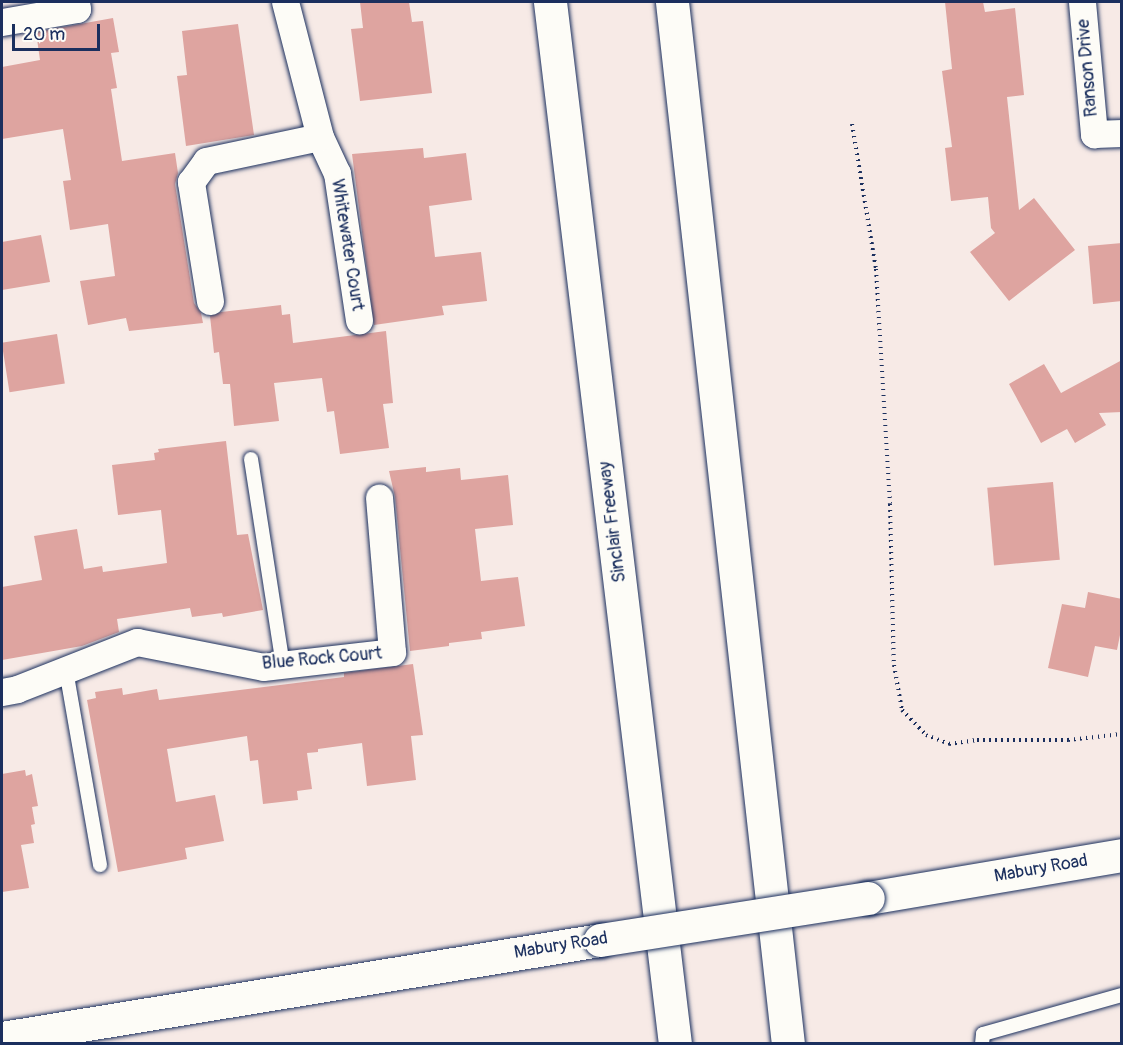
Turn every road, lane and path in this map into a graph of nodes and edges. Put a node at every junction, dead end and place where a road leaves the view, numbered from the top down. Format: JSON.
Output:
{"nodes":[{"id":1,"x":76,"y":2,"type":"edge"},
{"id":2,"x":285,"y":2,"type":"edge"},
{"id":3,"x":550,"y":2,"type":"edge"},
{"id":4,"x":672,"y":2,"type":"edge"},
{"id":5,"x":1082,"y":2,"type":"edge"},
{"id":6,"x":2,"y":22,"type":"edge"},
{"id":7,"x":852,"y":124,"type":"dead end"},
{"id":8,"x":1122,"y":133,"type":"edge"},
{"id":9,"x":320,"y":137,"type":"junction"},
{"id":10,"x":210,"y":301,"type":"dead end"},
{"id":11,"x":359,"y":320,"type":"dead end"},
{"id":12,"x":250,"y":459,"type":"dead end"},
{"id":13,"x":379,"y":498,"type":"dead end"},
{"id":14,"x":283,"y":665,"type":"junction"},
{"id":15,"x":66,"y":670,"type":"junction"},
{"id":16,"x":2,"y":692,"type":"edge"},
{"id":17,"x":1122,"y":734,"type":"edge"},
{"id":18,"x":1122,"y":855,"type":"edge"},
{"id":19,"x":100,"y":865,"type":"dead end"},
{"id":20,"x":1122,"y":995,"type":"edge"},
{"id":21,"x":2,"y":1038,"type":"edge"},
{"id":22,"x":675,"y":1044,"type":"edge"},
{"id":23,"x":788,"y":1044,"type":"edge"},
{"id":24,"x":982,"y":1044,"type":"edge"}],
"edges":[{"from":1,"to":6,"type":"street"},
{"from":2,"to":9,"type":"street","name":"Whitewater Court"},
{"from":3,"to":22,"type":"main road","name":"Sinclair Freeway"},
{"from":4,"to":23,"type":"main road"},
{"from":5,"to":8,"type":"street","name":"Ranson Drive"},
{"from":7,"to":17,"type":"path"},
{"from":9,"to":10,"type":"street"},
{"from":9,"to":11,"type":"street","name":"Whitewater Court"},
{"from":12,"to":14,"type":"lane"},
{"from":13,"to":14,"type":"street","name":"Blue Rock Court"},
{"from":14,"to":15,"type":"street","name":"Blue Rock Court"},
{"from":15,"to":16,"type":"street","name":"Blue Rock Court"},
{"from":15,"to":19,"type":"lane"},
{"from":18,"to":21,"type":"main road","name":"Mabury Road","bridge":true},
{"from":20,"to":24,"type":"lane"}]}
